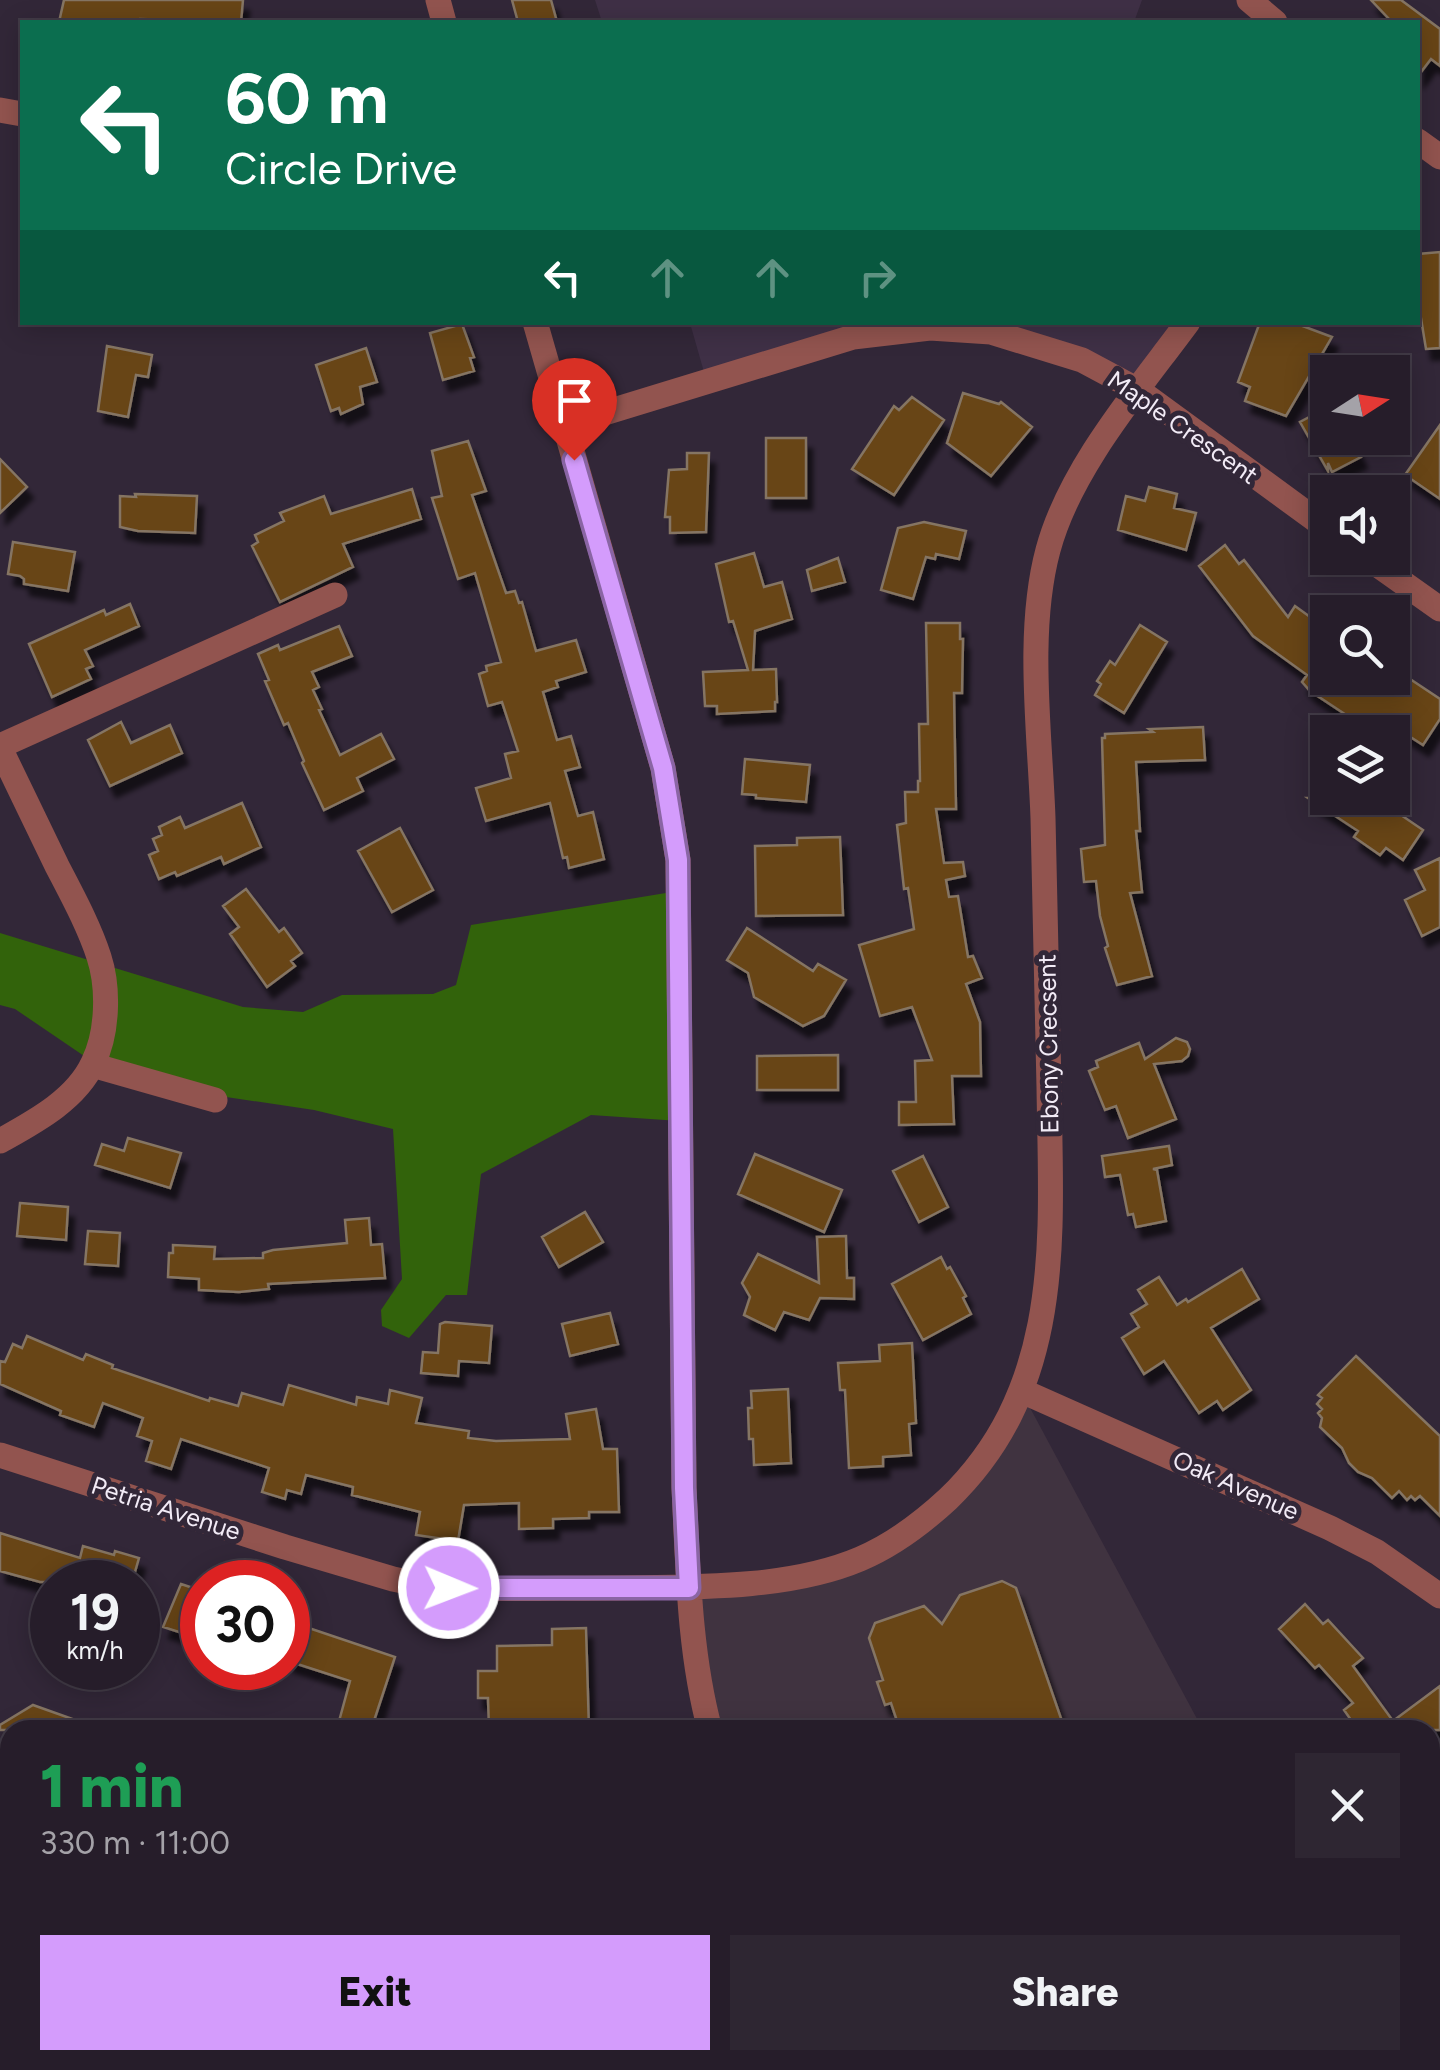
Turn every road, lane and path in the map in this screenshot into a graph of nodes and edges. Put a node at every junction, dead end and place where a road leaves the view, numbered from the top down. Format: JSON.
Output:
{"nodes":[{"id":1,"x":1249,"y":0,"type":"edge"},
{"id":2,"x":1273,"y":20,"type":"edge"},
{"id":3,"x":1420,"y":143,"type":"edge"},
{"id":4,"x":1440,"y":158,"type":"edge"},
{"id":5,"x":536,"y":325,"type":"edge"},
{"id":6,"x":1186,"y":325,"type":"edge"},
{"id":7,"x":1138,"y":390,"type":"junction"},
{"id":8,"x":564,"y":425,"type":"junction"},
{"id":9,"x":1310,"y":516,"type":"edge"},
{"id":10,"x":1392,"y":575,"type":"edge"},
{"id":11,"x":335,"y":595,"type":"dead end"},
{"id":12,"x":1440,"y":609,"type":"edge"},
{"id":13,"x":0,"y":747,"type":"edge"},
{"id":14,"x":92,"y":1065,"type":"junction"},
{"id":15,"x":215,"y":1100,"type":"dead end"},
{"id":16,"x":0,"y":1141,"type":"edge"},
{"id":17,"x":1022,"y":1391,"type":"junction"},
{"id":18,"x":0,"y":1455,"type":"edge"},
{"id":19,"x":689,"y":1588,"type":"junction"},
{"id":20,"x":1440,"y":1596,"type":"edge"},
{"id":21,"x":707,"y":1720,"type":"edge"}],
"edges":[{"from":1,"to":2,"type":"street"},
{"from":3,"to":4,"type":"street"},
{"from":5,"to":8,"type":"street"},
{"from":6,"to":7,"type":"street","name":"Ebony Crecsent"},
{"from":7,"to":8,"type":"street","name":"Maple Crescent"},
{"from":7,"to":9,"type":"street","name":"Maple Crescent"},
{"from":7,"to":17,"type":"street","name":"Ebony Crecsent"},
{"from":8,"to":19,"type":"street"},
{"from":10,"to":12,"type":"street"},
{"from":11,"to":13,"type":"street"},
{"from":13,"to":14,"type":"street"},
{"from":14,"to":15,"type":"street"},
{"from":14,"to":16,"type":"street"},
{"from":17,"to":19,"type":"street","name":"Ebony Crecsent"},
{"from":17,"to":20,"type":"street","name":"Oak Avenue"},
{"from":18,"to":19,"type":"street","name":"Petria Avenue"},
{"from":19,"to":21,"type":"street"}]}
